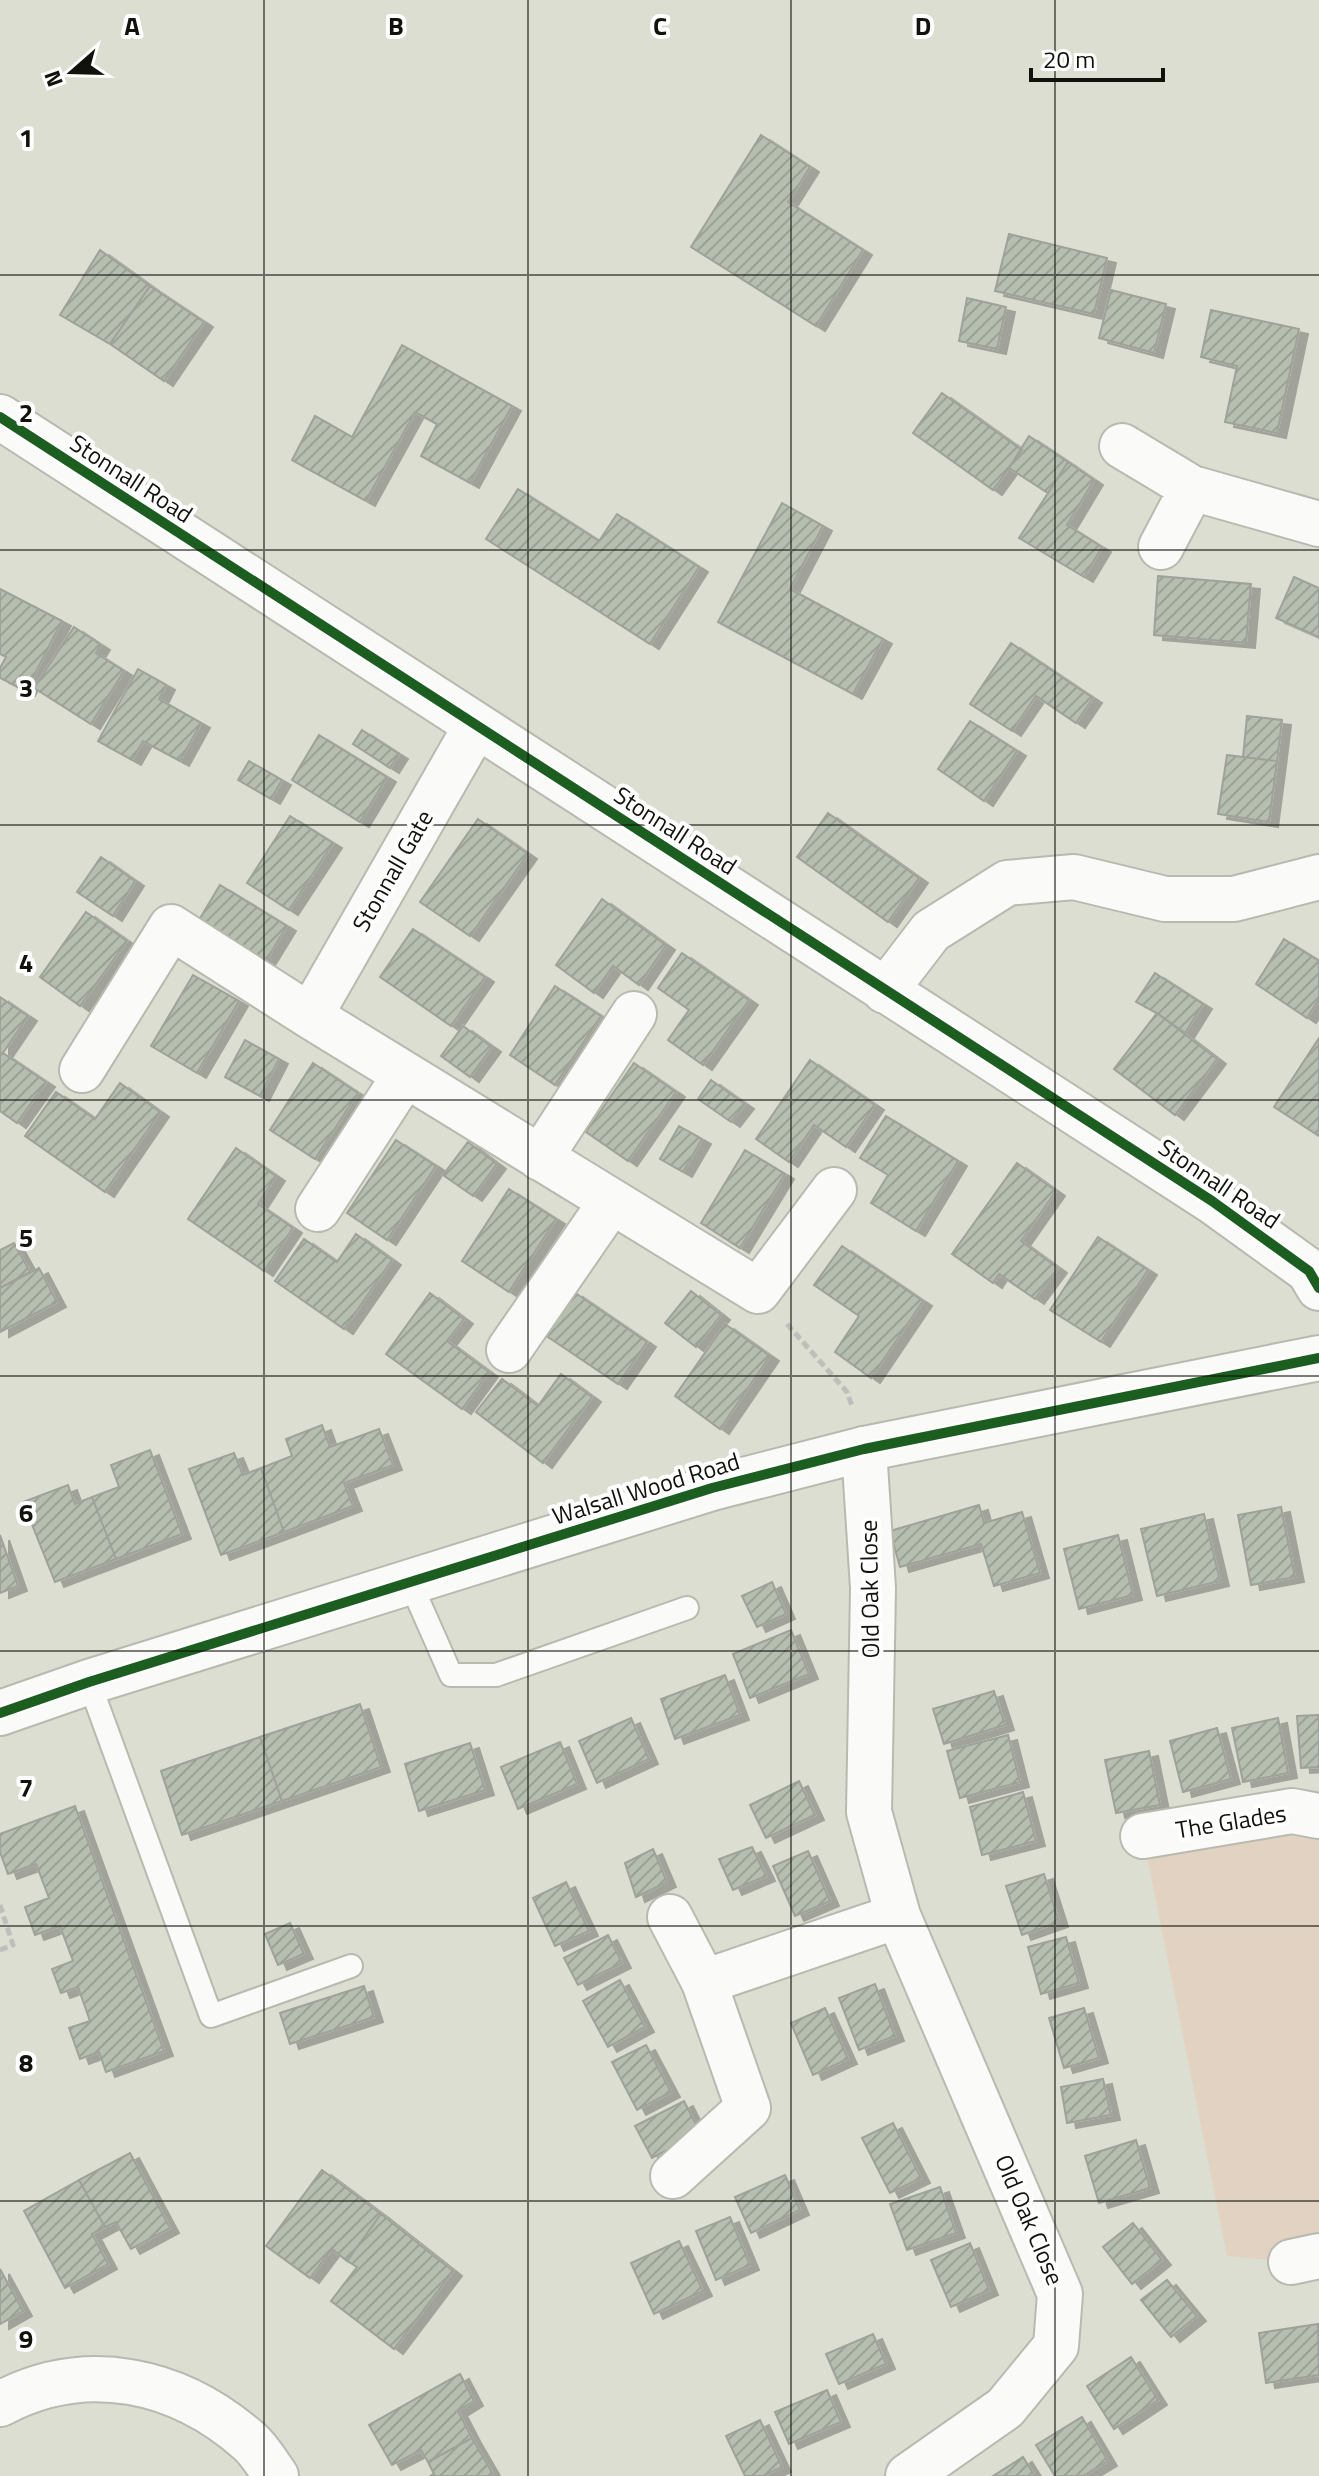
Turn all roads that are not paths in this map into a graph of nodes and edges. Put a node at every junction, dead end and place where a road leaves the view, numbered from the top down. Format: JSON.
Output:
{"nodes":[{"id":1,"x":0,"y":417,"type":"edge"},
{"id":2,"x":1122,"y":446,"type":"dead end"},
{"id":3,"x":1192,"y":488,"type":"junction"},
{"id":4,"x":1319,"y":524,"type":"edge"},
{"id":5,"x":1161,"y":547,"type":"dead end"},
{"id":6,"x":476,"y":726,"type":"junction"},
{"id":7,"x":1319,"y":878,"type":"edge"},
{"id":8,"x":885,"y":991,"type":"junction"},
{"id":9,"x":634,"y":1014,"type":"dead end"},
{"id":10,"x":310,"y":1016,"type":"junction"},
{"id":11,"x":82,"y":1070,"type":"dead end"},
{"id":12,"x":405,"y":1075,"type":"junction"},
{"id":13,"x":540,"y":1158,"type":"junction"},
{"id":14,"x":834,"y":1190,"type":"dead end"},
{"id":15,"x":611,"y":1202,"type":"junction"},
{"id":16,"x":318,"y":1209,"type":"dead end"},
{"id":17,"x":1319,"y":1288,"type":"edge"},
{"id":18,"x":509,"y":1350,"type":"dead end"},
{"id":19,"x":1319,"y":1358,"type":"edge"},
{"id":20,"x":864,"y":1449,"type":"junction"},
{"id":21,"x":410,"y":1582,"type":"junction"},
{"id":22,"x":687,"y":1608,"type":"dead end"},
{"id":23,"x":89,"y":1682,"type":"junction"},
{"id":24,"x":0,"y":1713,"type":"edge"},
{"id":25,"x":1319,"y":1816,"type":"edge"},
{"id":26,"x":1143,"y":1836,"type":"dead end"},
{"id":27,"x":898,"y":1916,"type":"junction"},
{"id":28,"x":670,"y":1917,"type":"dead end"},
{"id":29,"x":351,"y":1966,"type":"dead end"},
{"id":30,"x":704,"y":1982,"type":"junction"},
{"id":31,"x":673,"y":2176,"type":"dead end"},
{"id":32,"x":0,"y":2404,"type":"edge"},
{"id":33,"x":276,"y":2476,"type":"edge"},
{"id":34,"x":908,"y":2476,"type":"edge"}],
"edges":[{"from":1,"to":6,"type":"street","name":"Stonnall Road"},
{"from":2,"to":3,"type":"street"},
{"from":3,"to":4,"type":"street"},
{"from":3,"to":5,"type":"street"},
{"from":6,"to":8,"type":"street","name":"Stonnall Road"},
{"from":6,"to":10,"type":"street","name":"Stonnall Gate"},
{"from":7,"to":8,"type":"street"},
{"from":8,"to":17,"type":"street","name":"Stonnall Road"},
{"from":9,"to":13,"type":"street"},
{"from":10,"to":11,"type":"street"},
{"from":10,"to":12,"type":"street"},
{"from":12,"to":13,"type":"street"},
{"from":12,"to":16,"type":"street"},
{"from":13,"to":15,"type":"street"},
{"from":14,"to":15,"type":"street"},
{"from":15,"to":18,"type":"street"},
{"from":19,"to":20,"type":"street","name":"Walsall Wood Road"},
{"from":20,"to":21,"type":"street","name":"Walsall Wood Road"},
{"from":20,"to":27,"type":"street","name":"Old Oak Close"},
{"from":21,"to":22,"type":"lane"},
{"from":21,"to":23,"type":"street","name":"Walsall Wood Road"},
{"from":23,"to":24,"type":"street","name":"Walsall Wood Road"},
{"from":23,"to":29,"type":"lane"},
{"from":25,"to":26,"type":"street","name":"The Glades"},
{"from":27,"to":30,"type":"street"},
{"from":27,"to":34,"type":"street","name":"Old Oak Close"},
{"from":28,"to":30,"type":"street"},
{"from":30,"to":31,"type":"street"},
{"from":32,"to":33,"type":"street"}]}
